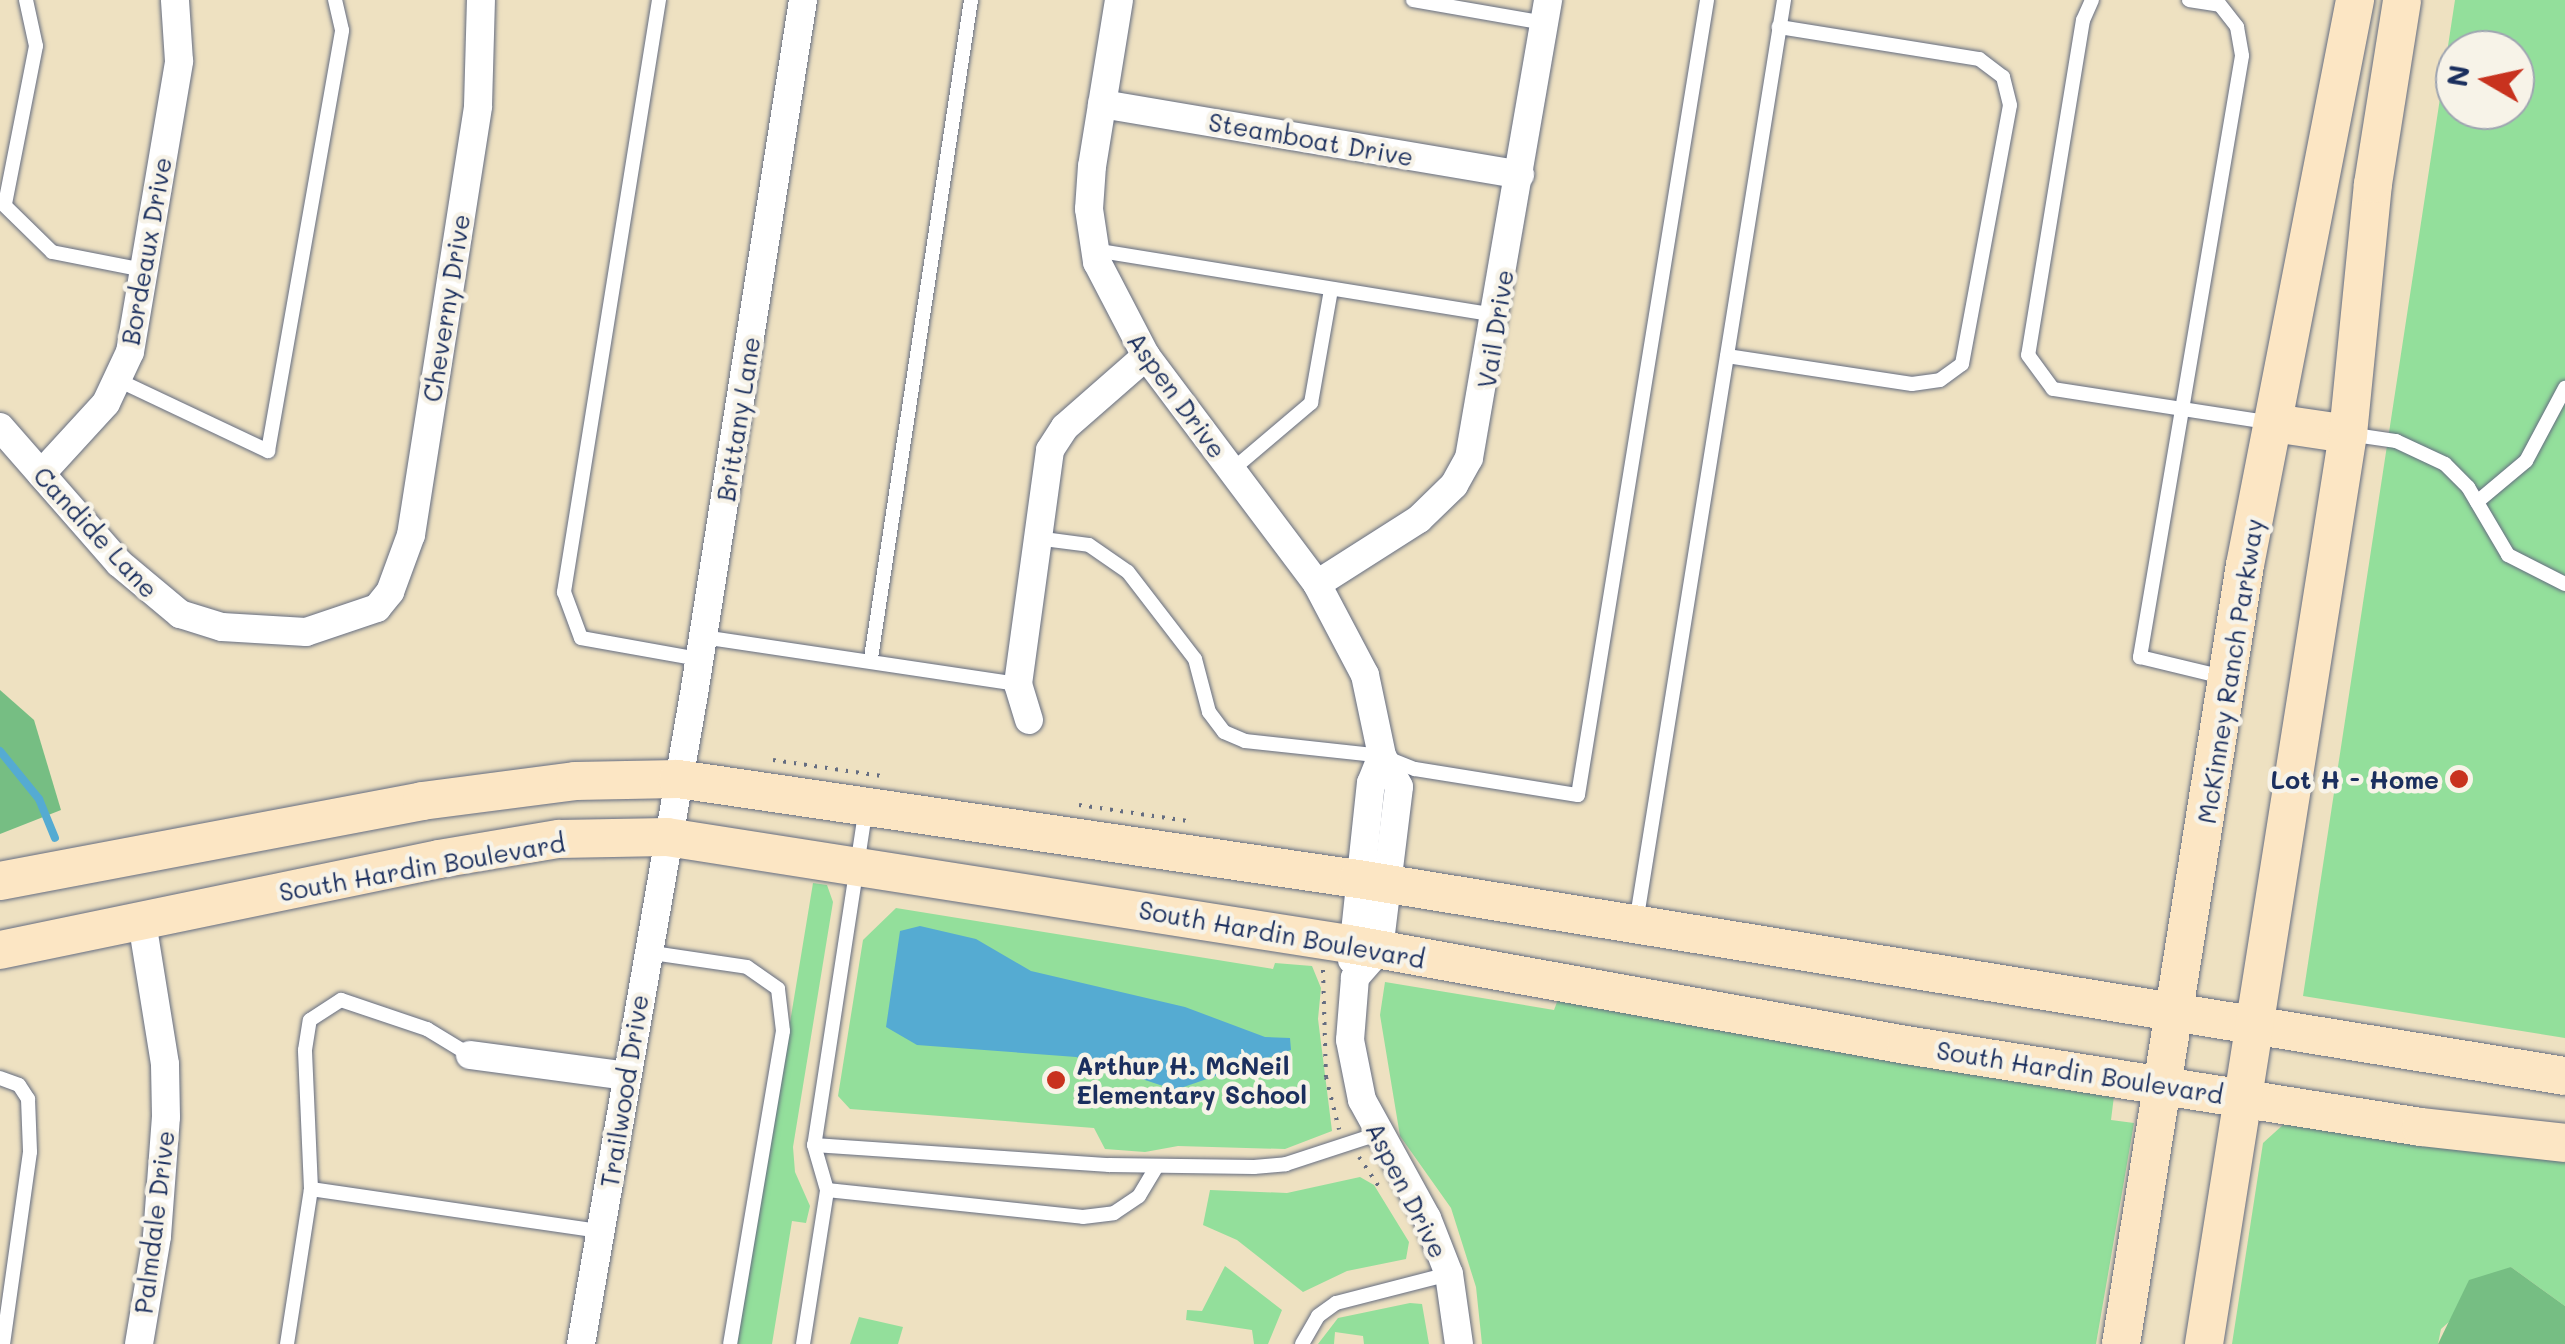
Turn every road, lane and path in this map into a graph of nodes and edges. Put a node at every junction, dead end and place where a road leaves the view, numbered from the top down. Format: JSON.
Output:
{"nodes":[{"id":1,"x":26,"y":0,"type":"edge"},
{"id":2,"x":175,"y":0,"type":"edge"},
{"id":3,"x":335,"y":0,"type":"edge"},
{"id":4,"x":481,"y":0,"type":"edge"},
{"id":5,"x":659,"y":0,"type":"edge"},
{"id":6,"x":803,"y":0,"type":"edge"},
{"id":7,"x":971,"y":0,"type":"edge"},
{"id":8,"x":1119,"y":0,"type":"edge"},
{"id":9,"x":1413,"y":0,"type":"edge"},
{"id":10,"x":1707,"y":0,"type":"edge"},
{"id":11,"x":1784,"y":0,"type":"edge"},
{"id":12,"x":2092,"y":0,"type":"edge"},
{"id":13,"x":2188,"y":0,"type":"edge"},
{"id":14,"x":2355,"y":0,"type":"edge"},
{"id":15,"x":2402,"y":0,"type":"edge"},
{"id":16,"x":1546,"y":12,"type":"edge"},
{"id":17,"x":1779,"y":27,"type":"junction"},
{"id":18,"x":1102,"y":104,"type":"junction"},
{"id":19,"x":1520,"y":175,"type":"junction"},
{"id":20,"x":3,"y":203,"type":"edge"},
{"id":21,"x":1094,"y":250,"type":"junction"},
{"id":22,"x":144,"y":270,"type":"junction"},
{"id":23,"x":1331,"y":290,"type":"junction"},
{"id":24,"x":1497,"y":315,"type":"junction"},
{"id":25,"x":1146,"y":356,"type":"junction"},
{"id":26,"x":1727,"y":356,"type":"junction"},
{"id":27,"x":120,"y":382,"type":"junction"},
{"id":28,"x":2565,"y":388,"type":"edge"},
{"id":29,"x":2179,"y":408,"type":"junction"},
{"id":30,"x":2274,"y":423,"type":"junction"},
{"id":31,"x":0,"y":427,"type":"edge"},
{"id":32,"x":2348,"y":434,"type":"junction"},
{"id":33,"x":1232,"y":470,"type":"junction"},
{"id":34,"x":41,"y":474,"type":"junction"},
{"id":35,"x":2477,"y":502,"type":"junction"},
{"id":36,"x":1036,"y":538,"type":"junction"},
{"id":37,"x":1317,"y":584,"type":"junction"},
{"id":38,"x":2565,"y":584,"type":"edge"},
{"id":39,"x":377,"y":608,"type":"joint"},
{"id":40,"x":701,"y":648,"type":"junction"},
{"id":41,"x":871,"y":658,"type":"junction"},
{"id":42,"x":2226,"y":678,"type":"junction"},
{"id":43,"x":1018,"y":684,"type":"junction"},
{"id":44,"x":1030,"y":720,"type":"dead end"},
{"id":45,"x":1382,"y":756,"type":"junction"},
{"id":46,"x":678,"y":779,"type":"junction"},
{"id":47,"x":866,"y":806,"type":"junction"},
{"id":48,"x":667,"y":838,"type":"junction"},
{"id":49,"x":858,"y":864,"type":"junction"},
{"id":50,"x":0,"y":881,"type":"edge"},
{"id":51,"x":1374,"y":882,"type":"junction"},
{"id":52,"x":142,"y":922,"type":"junction"},
{"id":53,"x":1636,"y":923,"type":"junction"},
{"id":54,"x":0,"y":950,"type":"edge"},
{"id":55,"x":646,"y":952,"type":"junction"},
{"id":56,"x":1361,"y":958,"type":"junction"},
{"id":57,"x":2175,"y":1008,"type":"junction"},
{"id":58,"x":2257,"y":1022,"type":"junction"},
{"id":59,"x":470,"y":1055,"type":"joint"},
{"id":60,"x":627,"y":1076,"type":"junction"},
{"id":61,"x":2565,"y":1076,"type":"edge"},
{"id":62,"x":0,"y":1078,"type":"edge"},
{"id":63,"x":2163,"y":1085,"type":"junction"},
{"id":64,"x":2245,"y":1098,"type":"junction"},
{"id":65,"x":1378,"y":1134,"type":"junction"},
{"id":66,"x":2565,"y":1143,"type":"edge"},
{"id":67,"x":814,"y":1144,"type":"junction"},
{"id":68,"x":1156,"y":1168,"type":"junction"},
{"id":69,"x":311,"y":1189,"type":"junction"},
{"id":70,"x":827,"y":1190,"type":"junction"},
{"id":71,"x":600,"y":1231,"type":"junction"},
{"id":72,"x":1449,"y":1274,"type":"junction"},
{"id":73,"x":2,"y":1344,"type":"edge"},
{"id":74,"x":139,"y":1344,"type":"edge"},
{"id":75,"x":286,"y":1344,"type":"edge"},
{"id":76,"x":581,"y":1344,"type":"edge"},
{"id":77,"x":730,"y":1344,"type":"edge"},
{"id":78,"x":803,"y":1344,"type":"edge"},
{"id":79,"x":1302,"y":1344,"type":"edge"},
{"id":80,"x":1459,"y":1344,"type":"edge"},
{"id":81,"x":2120,"y":1344,"type":"edge"},
{"id":82,"x":2204,"y":1344,"type":"edge"}],
"edges":[{"from":1,"to":20,"type":"lane"},
{"from":2,"to":22,"type":"street","name":"Bordeaux Drive"},
{"from":3,"to":27,"type":"lane"},
{"from":4,"to":39,"type":"street","name":"Cheverny Drive"},
{"from":5,"to":40,"type":"lane"},
{"from":6,"to":40,"type":"street","name":"Brittany Lane"},
{"from":7,"to":41,"type":"lane"},
{"from":8,"to":18,"type":"street","name":"Aspen Drive"},
{"from":9,"to":16,"type":"lane"},
{"from":10,"to":45,"type":"lane"},
{"from":11,"to":17,"type":"lane"},
{"from":12,"to":29,"type":"lane"},
{"from":13,"to":29,"type":"lane"},
{"from":14,"to":30,"type":"main road","name":"McKinney Ranch Parkway"},
{"from":15,"to":32,"type":"main road"},
{"from":16,"to":19,"type":"street","name":"Vail Drive"},
{"from":17,"to":26,"type":"lane"},
{"from":17,"to":26,"type":"lane"},
{"from":18,"to":19,"type":"street","name":"Steamboat Drive"},
{"from":18,"to":21,"type":"street","name":"Aspen Drive"},
{"from":19,"to":24,"type":"street","name":"Vail Drive"},
{"from":20,"to":22,"type":"lane"},
{"from":21,"to":23,"type":"lane"},
{"from":21,"to":25,"type":"street","name":"Aspen Drive"},
{"from":22,"to":27,"type":"street","name":"Bordeaux Drive"},
{"from":23,"to":24,"type":"lane"},
{"from":23,"to":33,"type":"lane"},
{"from":24,"to":37,"type":"street","name":"Vail Drive"},
{"from":25,"to":33,"type":"street","name":"Aspen Drive"},
{"from":25,"to":36,"type":"street"},
{"from":26,"to":53,"type":"lane"},
{"from":27,"to":34,"type":"street","name":"Bordeaux Drive"},
{"from":28,"to":35,"type":"lane"},
{"from":29,"to":30,"type":"lane"},
{"from":29,"to":42,"type":"lane"},
{"from":30,"to":32,"type":"main road"},
{"from":30,"to":42,"type":"main road","name":"McKinney Ranch Parkway"},
{"from":31,"to":34,"type":"street","name":"Candide Lane"},
{"from":32,"to":35,"type":"lane"},
{"from":32,"to":58,"type":"main road"},
{"from":33,"to":37,"type":"street","name":"Aspen Drive"},
{"from":34,"to":39,"type":"street","name":"Candide Lane"},
{"from":35,"to":38,"type":"lane"},
{"from":36,"to":43,"type":"street"},
{"from":36,"to":45,"type":"lane"},
{"from":37,"to":45,"type":"street","name":"Aspen Drive"},
{"from":40,"to":41,"type":"lane"},
{"from":40,"to":46,"type":"street","name":"Brittany Lane"},
{"from":41,"to":43,"type":"lane"},
{"from":42,"to":57,"type":"main road","name":"McKinney Ranch Parkway"},
{"from":43,"to":44,"type":"street"},
{"from":45,"to":51,"type":"street","name":"Aspen Drive"},
{"from":46,"to":47,"type":"main road"},
{"from":46,"to":48,"type":"street","name":"Brittany Lane"},
{"from":46,"to":50,"type":"main road"},
{"from":47,"to":49,"type":"lane"},
{"from":47,"to":51,"type":"main road"},
{"from":48,"to":49,"type":"main road","name":"South Hardin Boulevard"},
{"from":48,"to":52,"type":"main road","name":"South Hardin Boulevard"},
{"from":48,"to":55,"type":"street","name":"Trailwood Drive"},
{"from":49,"to":56,"type":"main road","name":"South Hardin Boulevard"},
{"from":49,"to":67,"type":"lane"},
{"from":51,"to":53,"type":"main road"},
{"from":51,"to":56,"type":"street","name":"Aspen Drive"},
{"from":52,"to":54,"type":"main road","name":"South Hardin Boulevard"},
{"from":52,"to":74,"type":"street","name":"Palmdale Drive"},
{"from":53,"to":57,"type":"main road"},
{"from":55,"to":60,"type":"street","name":"Trailwood Drive"},
{"from":55,"to":77,"type":"lane"},
{"from":56,"to":63,"type":"main road","name":"South Hardin Boulevard"},
{"from":56,"to":65,"type":"street","name":"Aspen Drive"},
{"from":57,"to":58,"type":"main road"},
{"from":57,"to":63,"type":"main road","name":"McKinney Ranch Parkway"},
{"from":58,"to":61,"type":"main road"},
{"from":58,"to":64,"type":"main road"},
{"from":59,"to":60,"type":"street"},
{"from":59,"to":69,"type":"lane"},
{"from":60,"to":71,"type":"street","name":"Trailwood Drive"},
{"from":62,"to":73,"type":"lane"},
{"from":63,"to":64,"type":"main road","name":"South Hardin Boulevard"},
{"from":63,"to":81,"type":"main road","name":"McKinney Ranch Parkway"},
{"from":64,"to":66,"type":"main road","name":"South Hardin Boulevard"},
{"from":64,"to":82,"type":"main road"},
{"from":65,"to":68,"type":"lane"},
{"from":65,"to":72,"type":"street","name":"Aspen Drive"},
{"from":67,"to":68,"type":"lane"},
{"from":67,"to":70,"type":"lane"},
{"from":68,"to":70,"type":"lane"},
{"from":69,"to":71,"type":"lane"},
{"from":69,"to":75,"type":"lane"},
{"from":70,"to":78,"type":"lane"},
{"from":71,"to":76,"type":"street","name":"Trailwood Drive"},
{"from":72,"to":79,"type":"lane"},
{"from":72,"to":80,"type":"street","name":"Aspen Drive"}]}
